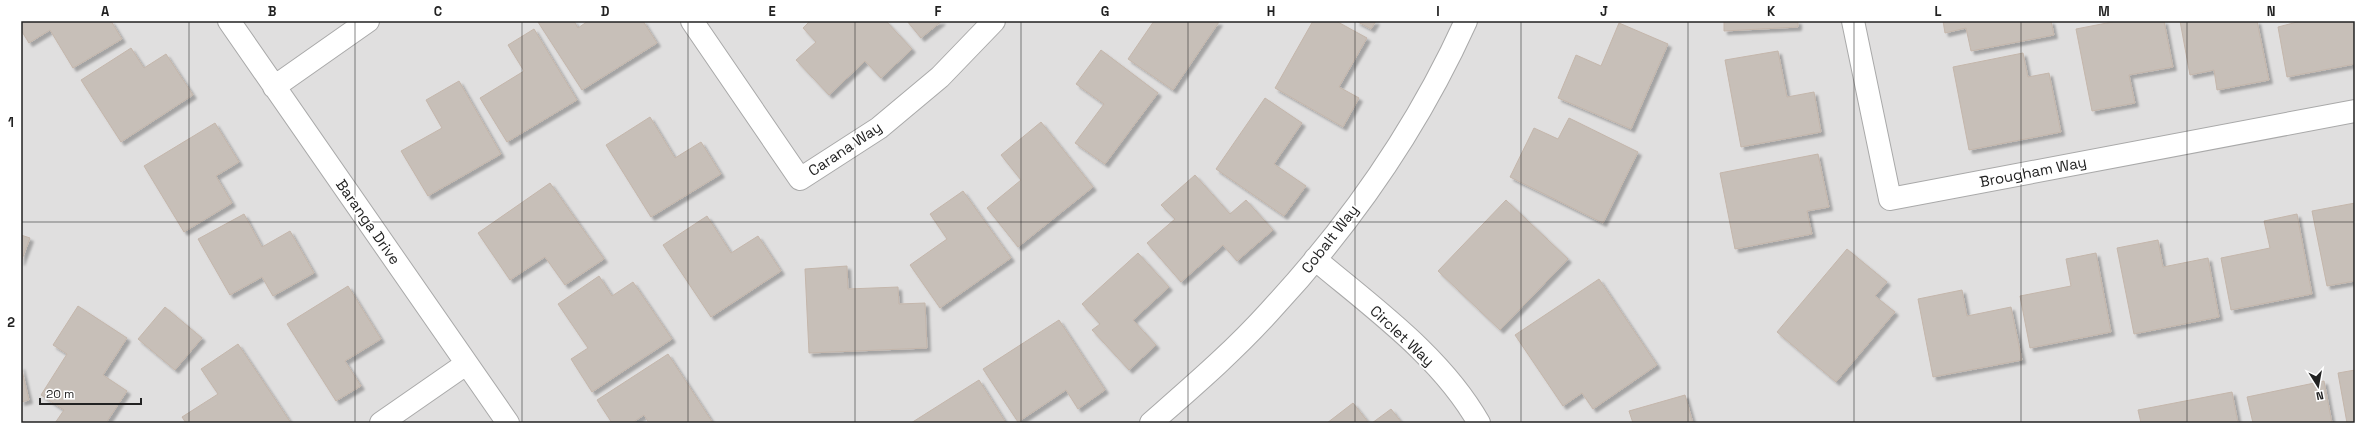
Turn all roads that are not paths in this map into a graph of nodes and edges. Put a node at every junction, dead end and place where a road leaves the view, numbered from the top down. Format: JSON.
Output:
{"nodes":[{"id":1,"x":229,"y":21,"type":"edge"},
{"id":2,"x":368,"y":21,"type":"edge"},
{"id":3,"x":692,"y":21,"type":"edge"},
{"id":4,"x":994,"y":21,"type":"edge"},
{"id":5,"x":1466,"y":21,"type":"edge"},
{"id":6,"x":1853,"y":21,"type":"edge"},
{"id":7,"x":274,"y":87,"type":"junction"},
{"id":8,"x":2355,"y":111,"type":"edge"},
{"id":9,"x":1315,"y":259,"type":"junction"},
{"id":10,"x":466,"y":364,"type":"junction"},
{"id":11,"x":381,"y":423,"type":"edge"},
{"id":12,"x":508,"y":423,"type":"edge"},
{"id":13,"x":1151,"y":423,"type":"edge"},
{"id":14,"x":1479,"y":423,"type":"edge"}],
"edges":[{"from":1,"to":7,"type":"street","name":"Baranga Drive"},
{"from":2,"to":7,"type":"street"},
{"from":3,"to":4,"type":"street","name":"Carana Way"},
{"from":5,"to":9,"type":"street","name":"Cobalt Way"},
{"from":6,"to":8,"type":"street","name":"Brougham Way"},
{"from":7,"to":10,"type":"street","name":"Baranga Drive"},
{"from":9,"to":13,"type":"street","name":"Cobalt Way"},
{"from":9,"to":14,"type":"street","name":"Circlet Way"},
{"from":10,"to":11,"type":"street"},
{"from":10,"to":12,"type":"street","name":"Baranga Drive"}]}
